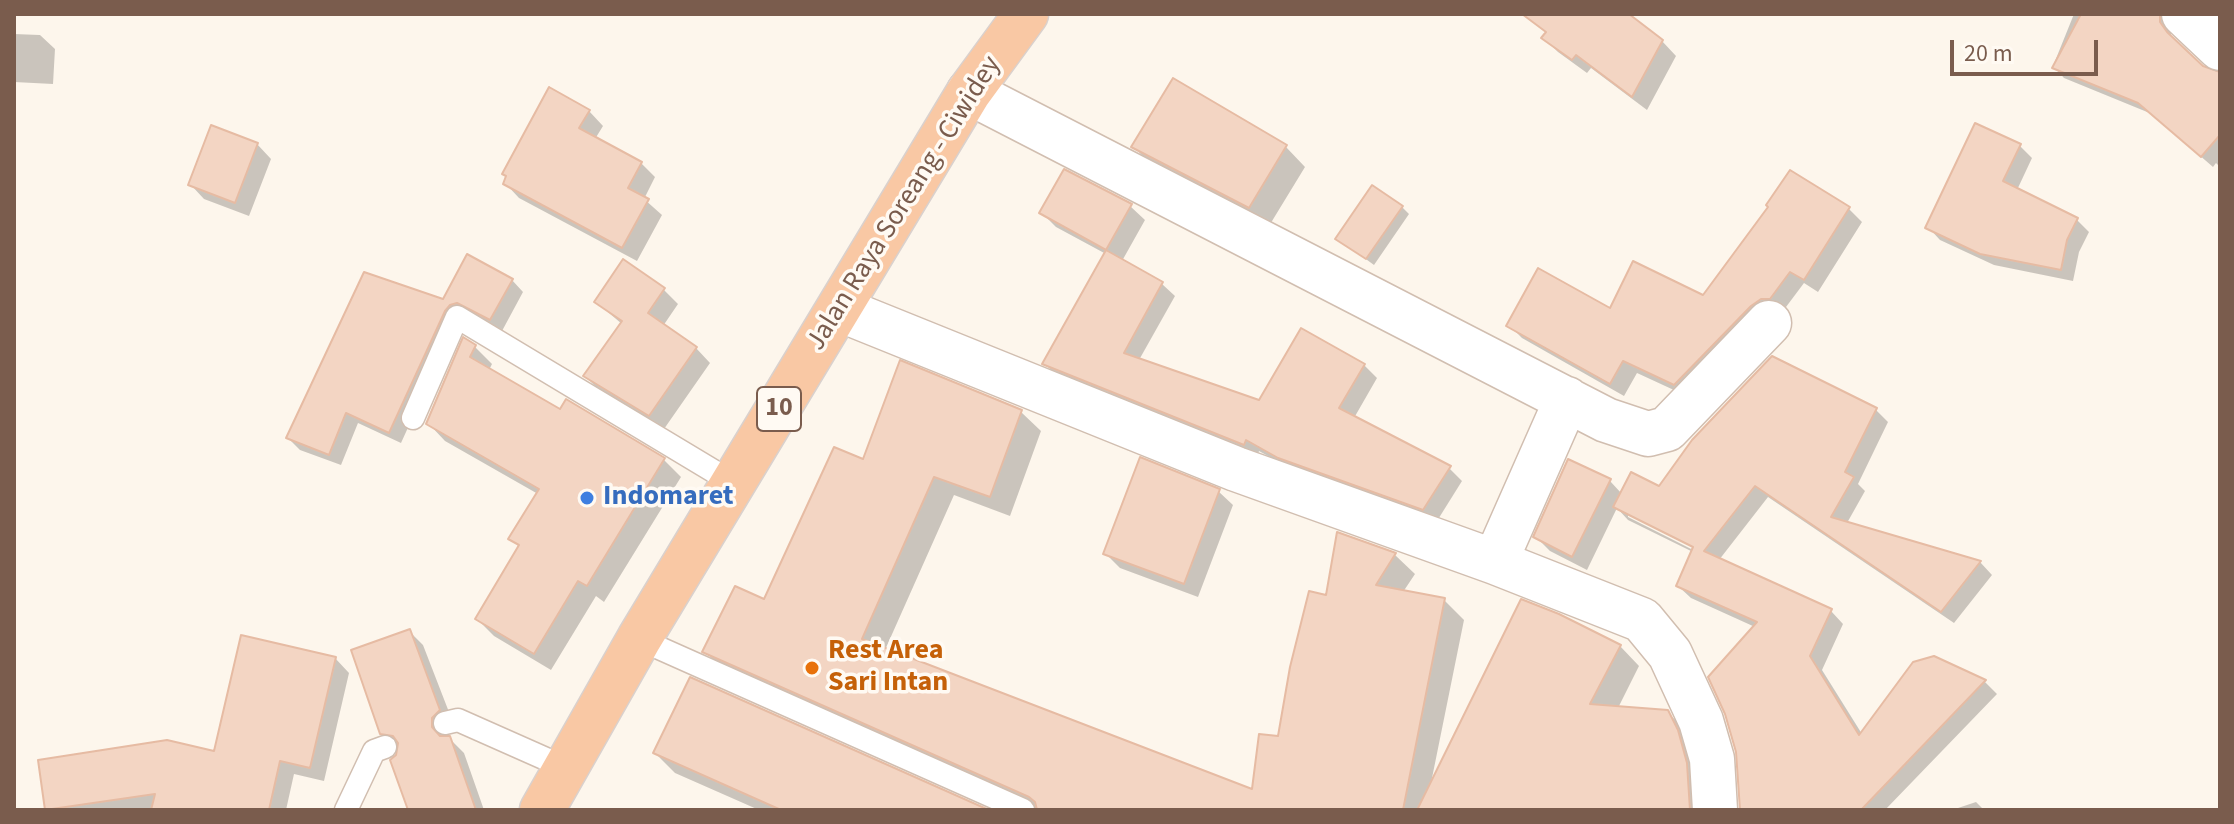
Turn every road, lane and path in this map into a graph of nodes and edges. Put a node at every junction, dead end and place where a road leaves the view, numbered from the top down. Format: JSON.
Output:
{"nodes":[{"id":1,"x":1026,"y":14,"type":"edge"},
{"id":2,"x":2184,"y":14,"type":"edge"},
{"id":3,"x":2220,"y":48,"type":"edge"},
{"id":4,"x":969,"y":92,"type":"junction"},
{"id":5,"x":839,"y":309,"type":"junction"},
{"id":6,"x":1769,"y":323,"type":"dead end"},
{"id":7,"x":1567,"y":399,"type":"junction"},
{"id":8,"x":413,"y":418,"type":"dead end"},
{"id":9,"x":735,"y":484,"type":"junction"},
{"id":10,"x":1495,"y":562,"type":"junction"},
{"id":11,"x":639,"y":639,"type":"junction"},
{"id":12,"x":445,"y":723,"type":"dead end"},
{"id":13,"x":385,"y":747,"type":"dead end"},
{"id":14,"x":564,"y":767,"type":"junction"},
{"id":15,"x":346,"y":810,"type":"edge"},
{"id":16,"x":542,"y":810,"type":"edge"},
{"id":17,"x":1023,"y":810,"type":"edge"},
{"id":18,"x":1715,"y":810,"type":"edge"}],
"edges":[{"from":1,"to":4,"type":"highway","name":"Jalan Raya Soreang - Ciwidey","number":"10"},
{"from":2,"to":3,"type":"street"},
{"from":4,"to":5,"type":"highway","name":"Jalan Raya Soreang - Ciwidey","number":"10"},
{"from":4,"to":7,"type":"street"},
{"from":5,"to":9,"type":"highway","name":"Jalan Raya Soreang - Ciwidey","number":"10"},
{"from":5,"to":10,"type":"street"},
{"from":6,"to":7,"type":"street"},
{"from":7,"to":10,"type":"street"},
{"from":8,"to":9,"type":"lane"},
{"from":9,"to":11,"type":"highway","name":"Jalan Raya Soreang - Ciwidey","number":"10"},
{"from":10,"to":18,"type":"street"},
{"from":11,"to":14,"type":"highway","name":"Jalan Raya Soreang - Ciwidey","number":"10"},
{"from":11,"to":17,"type":"lane"},
{"from":12,"to":14,"type":"lane"},
{"from":13,"to":15,"type":"lane"},
{"from":14,"to":16,"type":"highway","name":"Jalan Raya Soreang - Ciwidey","number":"10"}]}
